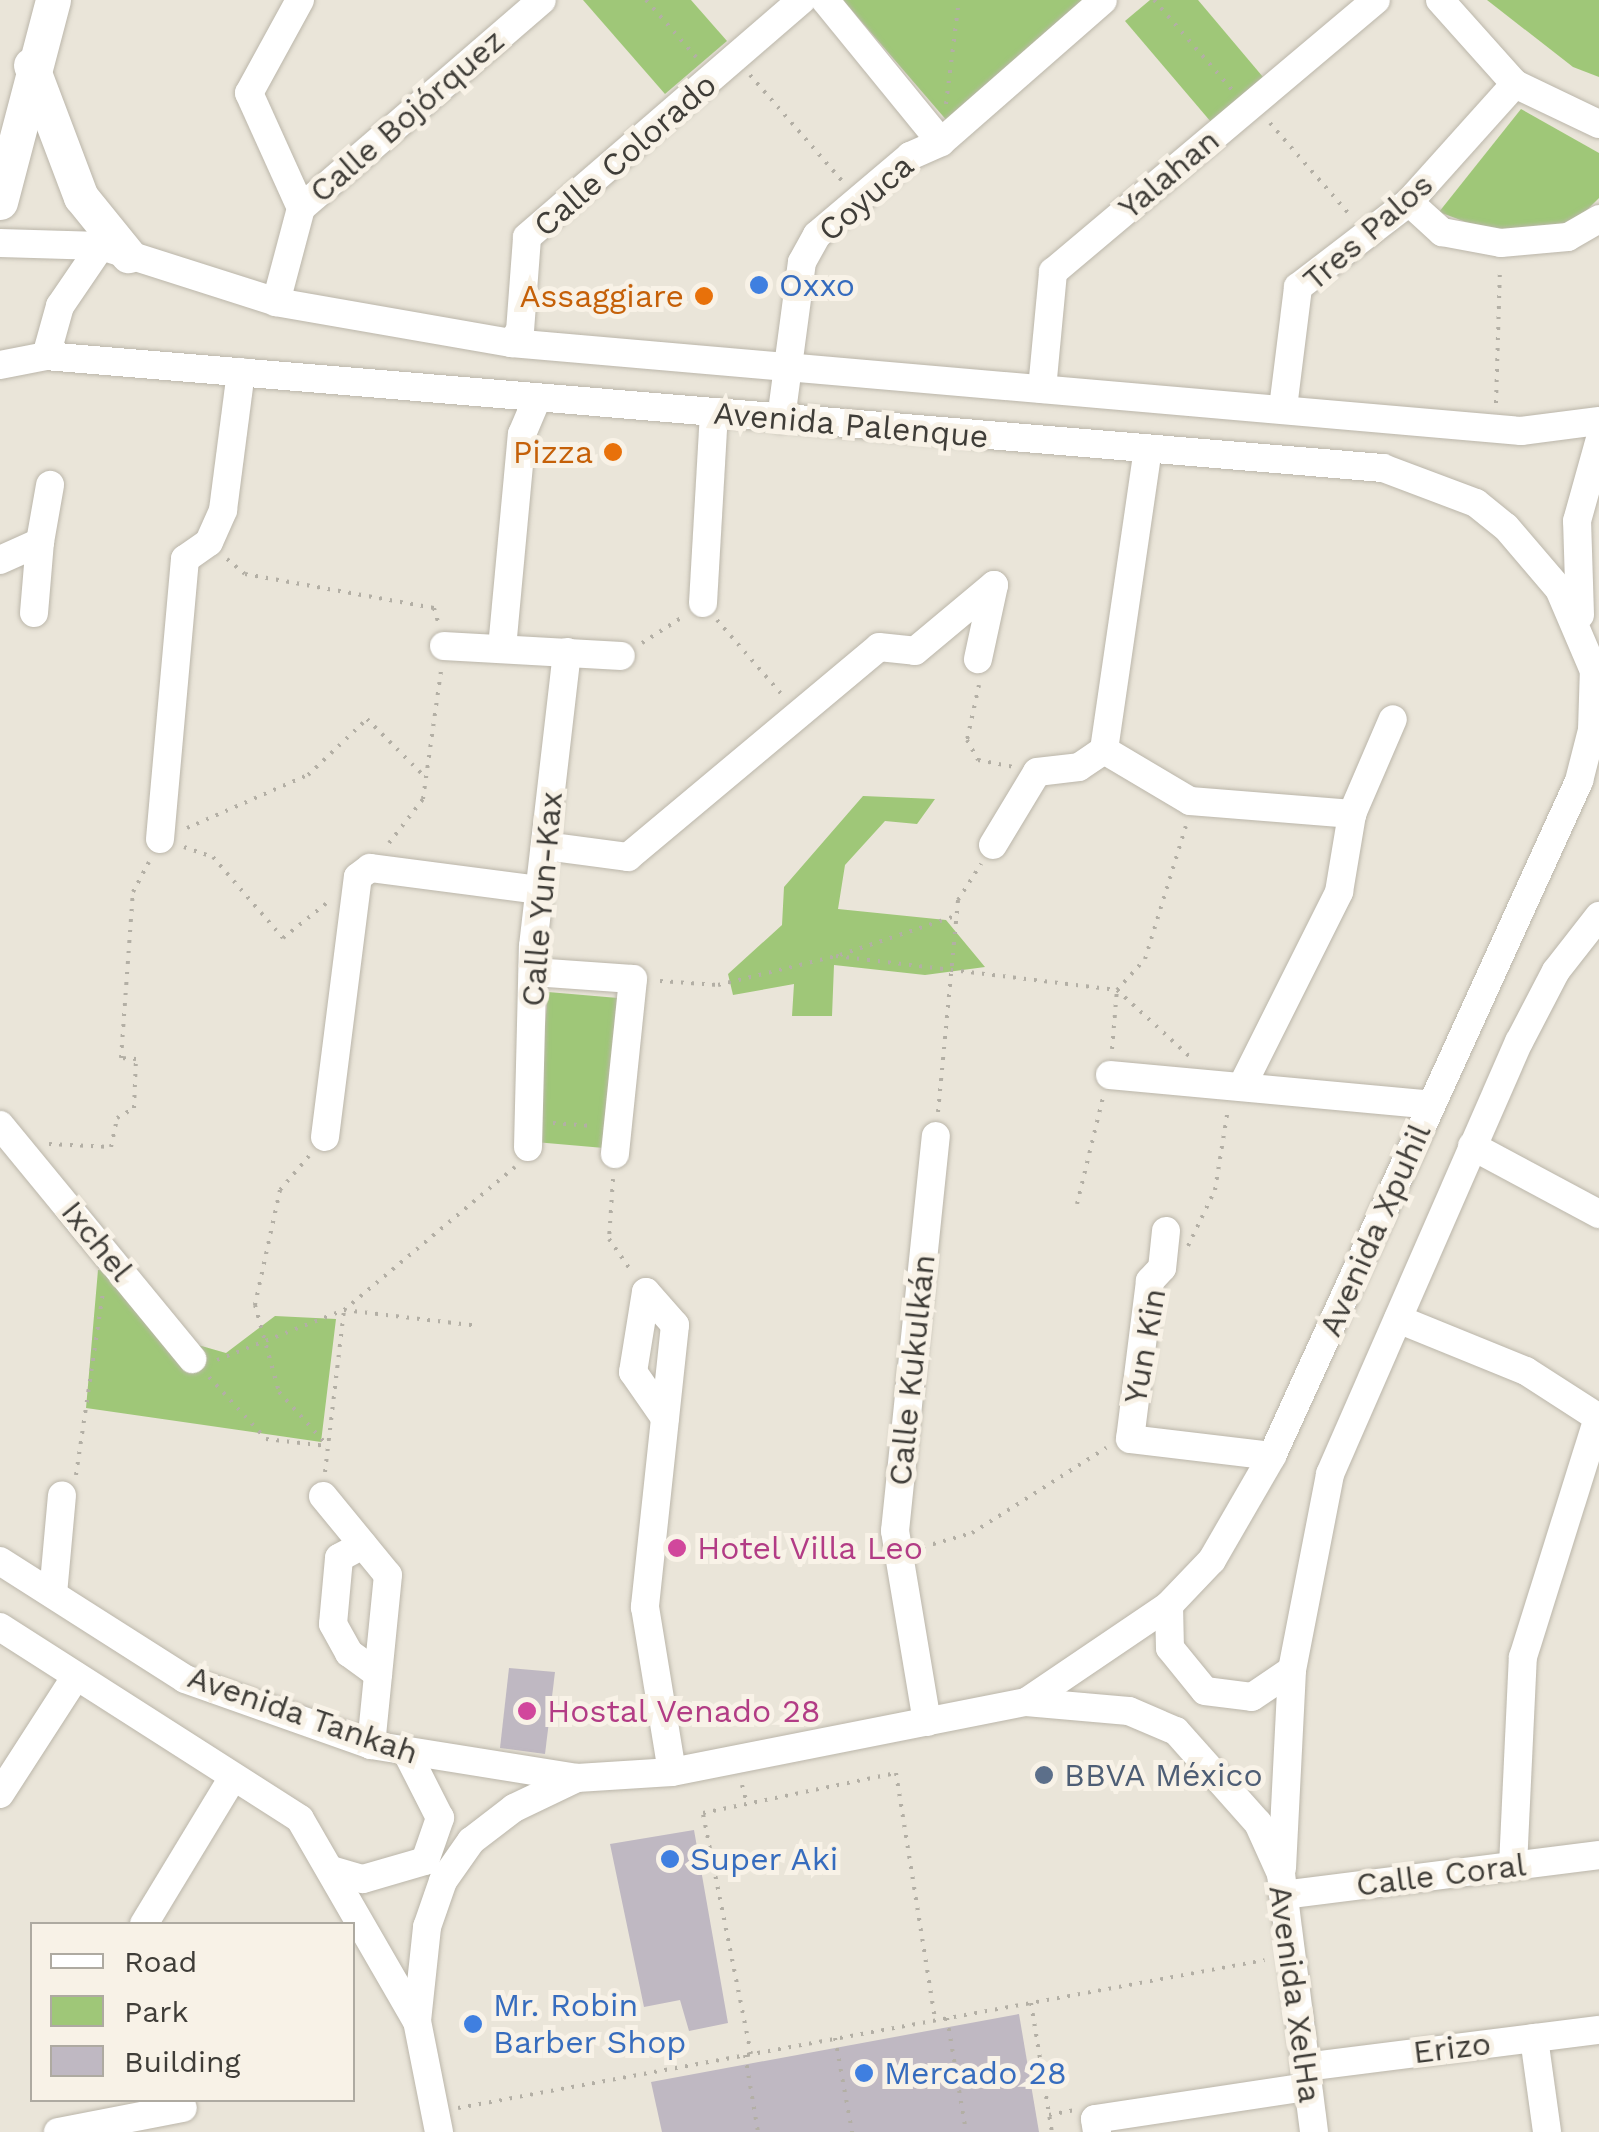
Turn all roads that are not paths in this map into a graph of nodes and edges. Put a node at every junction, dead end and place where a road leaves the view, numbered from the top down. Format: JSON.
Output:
{"nodes":[{"id":1,"x":53,"y":0,"type":"edge"},
{"id":2,"x":300,"y":0,"type":"edge"},
{"id":3,"x":542,"y":0,"type":"edge"},
{"id":4,"x":802,"y":0,"type":"edge"},
{"id":5,"x":825,"y":0,"type":"edge"},
{"id":6,"x":1103,"y":0,"type":"edge"},
{"id":7,"x":1376,"y":0,"type":"edge"},
{"id":8,"x":1455,"y":5,"type":"edge"},
{"id":9,"x":31,"y":66,"type":"junction"},
{"id":10,"x":1516,"y":84,"type":"junction"},
{"id":11,"x":1599,"y":124,"type":"edge"},
{"id":12,"x":942,"y":142,"type":"junction"},
{"id":13,"x":0,"y":202,"type":"edge"},
{"id":14,"x":1409,"y":202,"type":"junction"},
{"id":15,"x":301,"y":208,"type":"junction"},
{"id":16,"x":1599,"y":219,"type":"edge"},
{"id":17,"x":0,"y":243,"type":"edge"},
{"id":18,"x":114,"y":250,"type":"junction"},
{"id":19,"x":276,"y":302,"type":"junction"},
{"id":20,"x":511,"y":343,"type":"junction"},
{"id":21,"x":46,"y":356,"type":"junction"},
{"id":22,"x":0,"y":364,"type":"edge"},
{"id":23,"x":782,"y":368,"type":"junction"},
{"id":24,"x":241,"y":372,"type":"junction"},
{"id":25,"x":1042,"y":389,"type":"junction"},
{"id":26,"x":537,"y":398,"type":"junction"},
{"id":27,"x":1283,"y":408,"type":"junction"},
{"id":28,"x":714,"y":414,"type":"junction"},
{"id":29,"x":782,"y":418,"type":"junction"},
{"id":30,"x":1599,"y":421,"type":"edge"},
{"id":31,"x":1599,"y":442,"type":"edge"},
{"id":32,"x":1148,"y":450,"type":"junction"},
{"id":33,"x":50,"y":485,"type":"dead end"},
{"id":34,"x":40,"y":542,"type":"junction"},
{"id":35,"x":0,"y":560,"type":"edge"},
{"id":36,"x":703,"y":603,"type":"road end"},
{"id":37,"x":34,"y":612,"type":"dead end"},
{"id":38,"x":444,"y":646,"type":"road end"},
{"id":39,"x":502,"y":648,"type":"junction"},
{"id":40,"x":568,"y":652,"type":"junction"},
{"id":41,"x":621,"y":656,"type":"road end"},
{"id":42,"x":978,"y":659,"type":"road end"},
{"id":43,"x":1597,"y":677,"type":"edge"},
{"id":44,"x":1394,"y":720,"type":"dead end"},
{"id":45,"x":1104,"y":750,"type":"junction"},
{"id":46,"x":1352,"y":814,"type":"junction"},
{"id":47,"x":160,"y":839,"type":"road end"},
{"id":48,"x":993,"y":845,"type":"road end"},
{"id":49,"x":545,"y":846,"type":"junction"},
{"id":50,"x":540,"y":890,"type":"junction"},
{"id":51,"x":1599,"y":916,"type":"edge"},
{"id":52,"x":533,"y":972,"type":"junction"},
{"id":53,"x":1110,"y":1075,"type":"dead end"},
{"id":54,"x":1231,"y":1083,"type":"junction"},
{"id":55,"x":1431,"y":1106,"type":"junction"},
{"id":56,"x":7,"y":1134,"type":"edge"},
{"id":57,"x":529,"y":1134,"type":"road end"},
{"id":58,"x":936,"y":1136,"type":"road end"},
{"id":59,"x":325,"y":1137,"type":"road end"},
{"id":60,"x":617,"y":1141,"type":"road end"},
{"id":61,"x":1472,"y":1146,"type":"junction"},
{"id":62,"x":1599,"y":1214,"type":"edge"},
{"id":63,"x":1166,"y":1230,"type":"dead end"},
{"id":64,"x":646,"y":1292,"type":"road end"},
{"id":65,"x":1398,"y":1319,"type":"junction"},
{"id":66,"x":192,"y":1359,"type":"road end"},
{"id":67,"x":1598,"y":1417,"type":"edge"},
{"id":68,"x":1272,"y":1456,"type":"junction"},
{"id":69,"x":62,"y":1495,"type":"road end"},
{"id":70,"x":322,"y":1496,"type":"dead end"},
{"id":71,"x":363,"y":1545,"type":"junction"},
{"id":72,"x":0,"y":1560,"type":"edge"},
{"id":73,"x":53,"y":1594,"type":"junction"},
{"id":74,"x":1169,"y":1606,"type":"junction"},
{"id":75,"x":0,"y":1627,"type":"edge"},
{"id":76,"x":1292,"y":1670,"type":"junction"},
{"id":77,"x":378,"y":1674,"type":"junction"},
{"id":78,"x":76,"y":1676,"type":"junction"},
{"id":79,"x":1026,"y":1702,"type":"junction"},
{"id":80,"x":926,"y":1722,"type":"junction"},
{"id":81,"x":372,"y":1745,"type":"junction"},
{"id":82,"x":406,"y":1753,"type":"junction"},
{"id":83,"x":672,"y":1772,"type":"junction"},
{"id":84,"x":233,"y":1777,"type":"junction"},
{"id":85,"x":577,"y":1778,"type":"junction"},
{"id":86,"x":0,"y":1794,"type":"edge"},
{"id":87,"x":1599,"y":1856,"type":"edge"},
{"id":88,"x":1513,"y":1866,"type":"junction"},
{"id":89,"x":331,"y":1870,"type":"junction"},
{"id":90,"x":1282,"y":1885,"type":"junction"},
{"id":91,"x":145,"y":1922,"type":"edge"},
{"id":92,"x":417,"y":2021,"type":"junction"},
{"id":93,"x":1599,"y":2030,"type":"edge"},
{"id":94,"x":1534,"y":2038,"type":"junction"},
{"id":95,"x":1306,"y":2077,"type":"junction"},
{"id":96,"x":118,"y":2110,"type":"edge"},
{"id":97,"x":183,"y":2113,"type":"edge"},
{"id":98,"x":437,"y":2122,"type":"edge"},
{"id":99,"x":58,"y":2132,"type":"edge"},
{"id":100,"x":1098,"y":2132,"type":"edge"},
{"id":101,"x":1314,"y":2132,"type":"edge"},
{"id":102,"x":1547,"y":2132,"type":"edge"}],
"edges":[{"from":1,"to":9,"type":"main road"},
{"from":2,"to":15,"type":"street"},
{"from":3,"to":15,"type":"street","name":"Calle Bojórquez"},
{"from":4,"to":20,"type":"street","name":"Calle Colorado"},
{"from":5,"to":12,"type":"street"},
{"from":6,"to":12,"type":"street","name":"Coyuca"},
{"from":7,"to":25,"type":"street","name":"Yalahan"},
{"from":8,"to":10,"type":"street"},
{"from":9,"to":13,"type":"main road"},
{"from":9,"to":18,"type":"main road"},
{"from":10,"to":11,"type":"street"},
{"from":10,"to":14,"type":"street","name":"Tres Palos"},
{"from":12,"to":23,"type":"street","name":"Coyuca"},
{"from":14,"to":16,"type":"street"},
{"from":14,"to":27,"type":"street","name":"Tres Palos"},
{"from":15,"to":19,"type":"street","name":"Calle Bojórquez"},
{"from":17,"to":18,"type":"street","name":"Avenida Palenque"},
{"from":18,"to":19,"type":"street","name":"Avenida Palenque"},
{"from":18,"to":21,"type":"street"},
{"from":19,"to":20,"type":"street","name":"Avenida Palenque"},
{"from":20,"to":23,"type":"street","name":"Avenida Palenque"},
{"from":21,"to":22,"type":"street","name":"Avenida Palenque"},
{"from":21,"to":24,"type":"street","name":"Avenida Palenque"},
{"from":23,"to":25,"type":"street","name":"Avenida Palenque"},
{"from":23,"to":29,"type":"street","name":"Coyuca"},
{"from":24,"to":26,"type":"street","name":"Avenida Palenque"},
{"from":24,"to":47,"type":"street"},
{"from":25,"to":27,"type":"street","name":"Avenida Palenque"},
{"from":26,"to":28,"type":"street","name":"Avenida Palenque"},
{"from":26,"to":39,"type":"street"},
{"from":27,"to":30,"type":"street","name":"Avenida Palenque"},
{"from":28,"to":29,"type":"street","name":"Avenida Palenque"},
{"from":28,"to":36,"type":"street"},
{"from":29,"to":32,"type":"street","name":"Avenida Palenque"},
{"from":31,"to":43,"type":"street"},
{"from":32,"to":43,"type":"street","name":"Avenida Palenque"},
{"from":32,"to":45,"type":"street"},
{"from":33,"to":34,"type":"street"},
{"from":34,"to":35,"type":"street"},
{"from":34,"to":37,"type":"street"},
{"from":38,"to":39,"type":"street"},
{"from":39,"to":40,"type":"street"},
{"from":40,"to":41,"type":"street"},
{"from":40,"to":49,"type":"street","name":"Calle Yun-Kax"},
{"from":42,"to":49,"type":"street"},
{"from":43,"to":55,"type":"street","name":"Avenida Xpuhil"},
{"from":44,"to":46,"type":"street"},
{"from":45,"to":46,"type":"street"},
{"from":45,"to":48,"type":"street"},
{"from":46,"to":54,"type":"street"},
{"from":49,"to":50,"type":"street","name":"Calle Yun-Kax"},
{"from":50,"to":52,"type":"street","name":"Calle Yun-Kax"},
{"from":50,"to":59,"type":"street"},
{"from":51,"to":61,"type":"street","name":"Avenida Xpuhil"},
{"from":52,"to":57,"type":"street","name":"Calle Yun-Kax"},
{"from":52,"to":60,"type":"street"},
{"from":53,"to":54,"type":"street"},
{"from":54,"to":55,"type":"street"},
{"from":55,"to":68,"type":"street","name":"Avenida Xpuhil"},
{"from":56,"to":66,"type":"street","name":"Ixchel"},
{"from":58,"to":80,"type":"street","name":"Calle Kukulkán"},
{"from":61,"to":62,"type":"street"},
{"from":61,"to":65,"type":"street","name":"Avenida Xpuhil"},
{"from":63,"to":68,"type":"street","name":"Yun Kin"},
{"from":64,"to":83,"type":"street"},
{"from":65,"to":67,"type":"street"},
{"from":65,"to":76,"type":"street","name":"Avenida Xpuhil"},
{"from":67,"to":88,"type":"street"},
{"from":68,"to":74,"type":"street","name":"Avenida Xpuhil"},
{"from":69,"to":73,"type":"street"},
{"from":70,"to":71,"type":"street"},
{"from":71,"to":77,"type":"street"},
{"from":71,"to":77,"type":"street"},
{"from":72,"to":73,"type":"street","name":"Avenida Tankah"},
{"from":73,"to":81,"type":"street","name":"Avenida Tankah"},
{"from":74,"to":76,"type":"street"},
{"from":74,"to":79,"type":"street","name":"Avenida Xpuhil"},
{"from":75,"to":78,"type":"street","name":"Avenida Tankah"},
{"from":76,"to":90,"type":"street","name":"Avenida Xpuhil"},
{"from":77,"to":81,"type":"street"},
{"from":78,"to":84,"type":"street","name":"Avenida Tankah"},
{"from":78,"to":86,"type":"street"},
{"from":79,"to":80,"type":"street","name":"Avenida XelHa"},
{"from":79,"to":90,"type":"street","name":"Avenida XelHa"},
{"from":80,"to":83,"type":"street","name":"Avenida XelHa"},
{"from":81,"to":82,"type":"street","name":"Avenida Tankah"},
{"from":82,"to":85,"type":"street","name":"Avenida Tankah"},
{"from":82,"to":89,"type":"street"},
{"from":83,"to":85,"type":"street","name":"Avenida XelHa"},
{"from":84,"to":89,"type":"street","name":"Avenida Tankah"},
{"from":84,"to":91,"type":"street"},
{"from":85,"to":92,"type":"street","name":"Avenida XelHa"},
{"from":87,"to":88,"type":"street","name":"Calle Coral"},
{"from":88,"to":90,"type":"street","name":"Calle Coral"},
{"from":89,"to":92,"type":"street","name":"Avenida Tankah"},
{"from":90,"to":95,"type":"street","name":"Avenida XelHa"},
{"from":92,"to":98,"type":"street","name":"Avenida XelHa"},
{"from":93,"to":94,"type":"street","name":"Erizo"},
{"from":94,"to":95,"type":"street","name":"Erizo"},
{"from":94,"to":102,"type":"street"},
{"from":95,"to":100,"type":"street","name":"Erizo"},
{"from":95,"to":101,"type":"street","name":"Avenida XelHa"},
{"from":96,"to":97,"type":"street"},
{"from":96,"to":99,"type":"street"}]}
